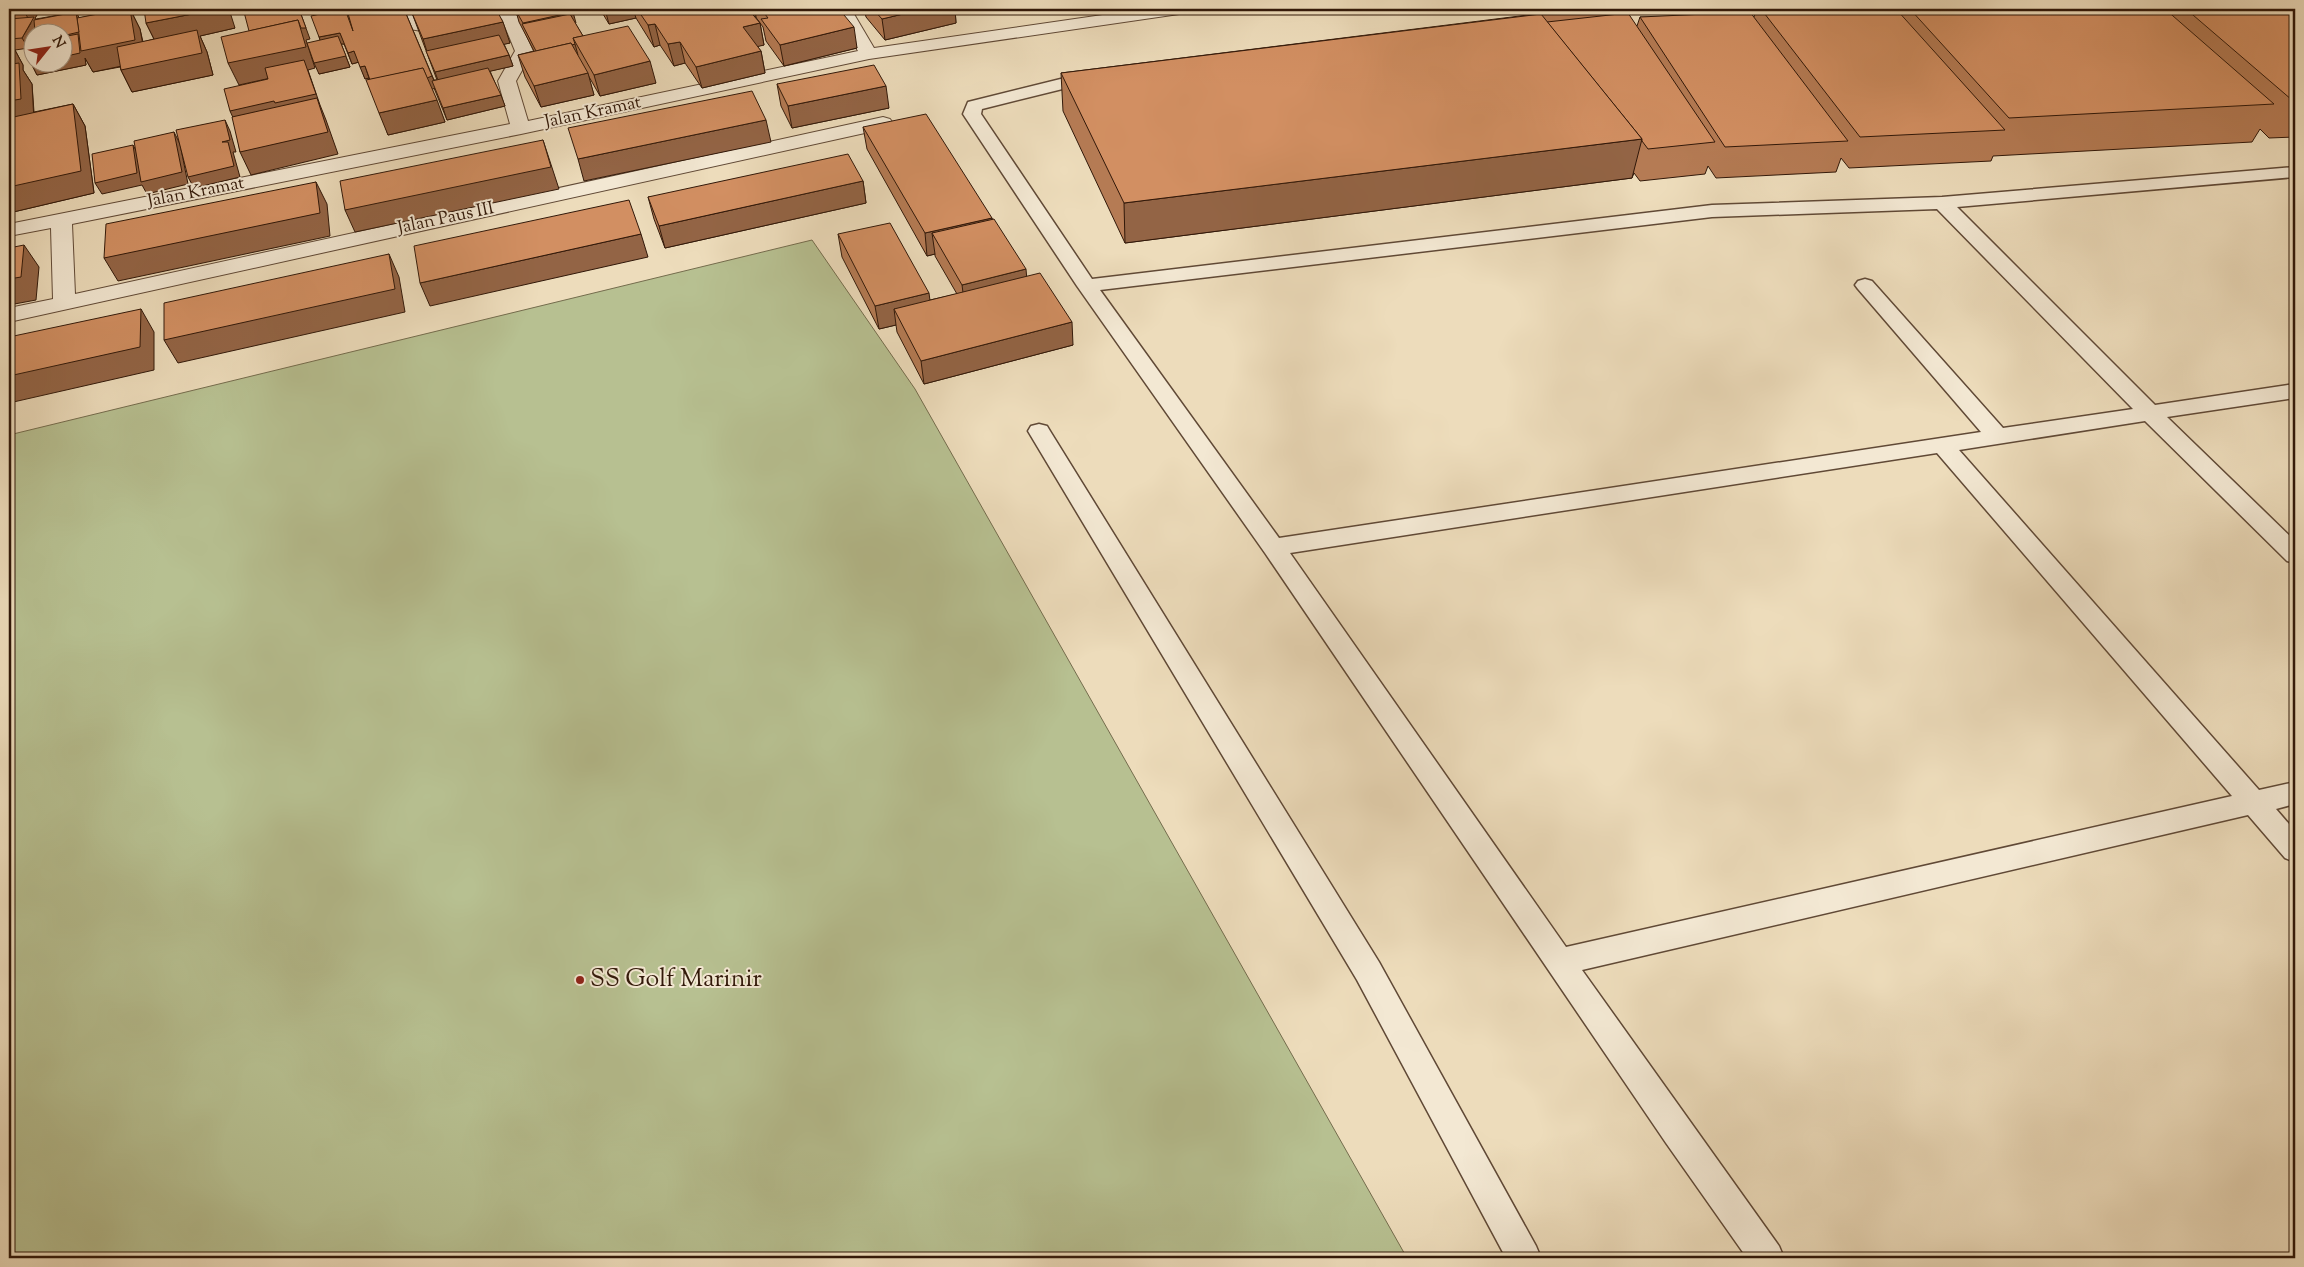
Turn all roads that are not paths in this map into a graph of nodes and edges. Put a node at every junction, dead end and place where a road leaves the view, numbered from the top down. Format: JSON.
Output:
{"nodes":[{"id":1,"x":408,"y":9,"type":"edge"},
{"id":2,"x":842,"y":9,"type":"edge"},
{"id":3,"x":1179,"y":9,"type":"edge"},
{"id":4,"x":869,"y":54,"type":"junction"},
{"id":5,"x":1105,"y":74,"type":"edge"},
{"id":6,"x":883,"y":123,"type":"edge"},
{"id":7,"x":521,"y":128,"type":"junction"},
{"id":8,"x":2295,"y":172,"type":"edge"},
{"id":9,"x":1942,"y":203,"type":"junction"},
{"id":10,"x":61,"y":220,"type":"junction"},
{"id":11,"x":9,"y":230,"type":"edge"},
{"id":12,"x":1864,"y":285,"type":"dead end"},
{"id":13,"x":1087,"y":286,"type":"junction"},
{"id":14,"x":64,"y":302,"type":"junction"},
{"id":15,"x":9,"y":315,"type":"edge"},
{"id":16,"x":2295,"y":392,"type":"edge"},
{"id":17,"x":2150,"y":413,"type":"junction"},
{"id":18,"x":1038,"y":431,"type":"dead end"},
{"id":19,"x":1998,"y":437,"type":"junction"},
{"id":20,"x":1942,"y":445,"type":"junction"},
{"id":21,"x":1273,"y":547,"type":"junction"},
{"id":22,"x":2295,"y":555,"type":"edge"},
{"id":23,"x":2295,"y":793,"type":"edge"},
{"id":24,"x":2253,"y":802,"type":"junction"},
{"id":25,"x":2295,"y":850,"type":"edge"},
{"id":26,"x":1559,"y":962,"type":"junction"},
{"id":27,"x":1524,"y":1258,"type":"edge"},
{"id":28,"x":1767,"y":1258,"type":"edge"}],
"edges":[{"from":1,"to":7,"type":"street"},
{"from":2,"to":4,"type":"street"},
{"from":3,"to":4,"type":"street","name":"Jalan Kramat"},
{"from":4,"to":7,"type":"street","name":"Jalan Kramat"},
{"from":5,"to":13,"type":"lane"},
{"from":6,"to":14,"type":"street","name":"Jalan Paus III"},
{"from":7,"to":10,"type":"street","name":"Jalan Kramat"},
{"from":8,"to":9,"type":"lane"},
{"from":9,"to":13,"type":"lane"},
{"from":9,"to":17,"type":"lane"},
{"from":10,"to":11,"type":"street","name":"Jalan Kramat"},
{"from":10,"to":14,"type":"street"},
{"from":12,"to":19,"type":"lane"},
{"from":13,"to":21,"type":"lane"},
{"from":14,"to":15,"type":"street","name":"Jalan Paus III"},
{"from":16,"to":17,"type":"lane"},
{"from":17,"to":19,"type":"lane"},
{"from":17,"to":22,"type":"lane"},
{"from":18,"to":27,"type":"lane"},
{"from":19,"to":20,"type":"lane"},
{"from":20,"to":21,"type":"lane"},
{"from":20,"to":24,"type":"lane"},
{"from":21,"to":26,"type":"lane"},
{"from":23,"to":24,"type":"lane"},
{"from":24,"to":25,"type":"lane"},
{"from":24,"to":26,"type":"lane"},
{"from":26,"to":28,"type":"lane"}]}
